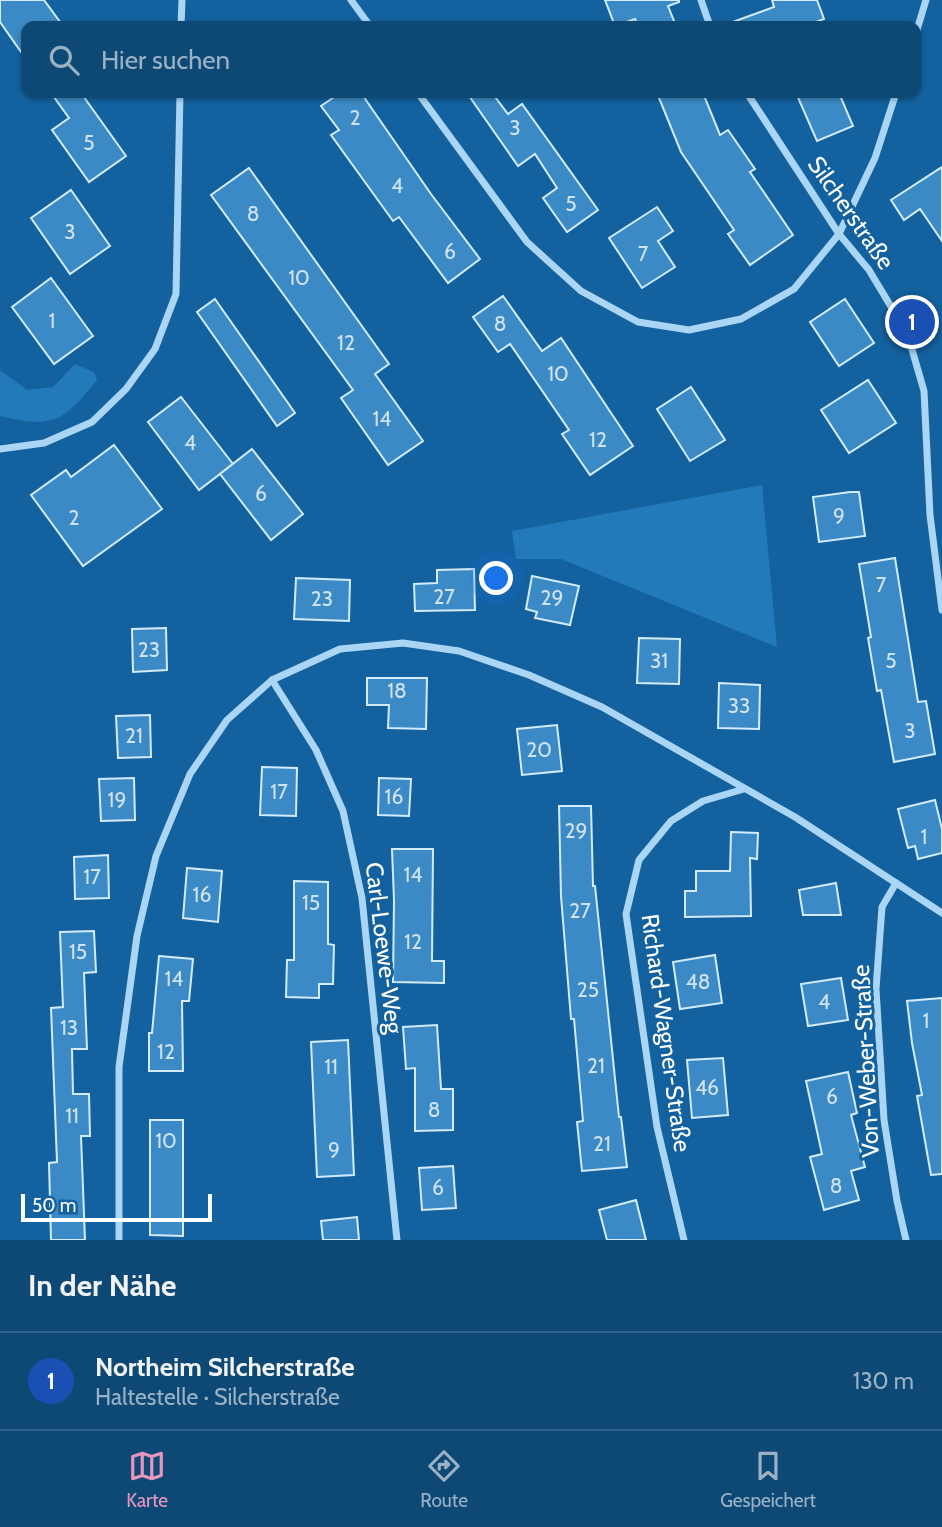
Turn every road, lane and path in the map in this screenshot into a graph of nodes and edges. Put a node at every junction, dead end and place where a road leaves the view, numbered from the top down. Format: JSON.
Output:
{"nodes":[{"id":1,"x":182,"y":0,"type":"edge"},
{"id":2,"x":351,"y":0,"type":"edge"},
{"id":3,"x":701,"y":0,"type":"edge"},
{"id":4,"x":926,"y":0,"type":"edge"},
{"id":5,"x":181,"y":21,"type":"edge"},
{"id":6,"x":366,"y":21,"type":"edge"},
{"id":7,"x":708,"y":21,"type":"edge"},
{"id":8,"x":920,"y":21,"type":"edge"},
{"id":9,"x":180,"y":98,"type":"edge"},
{"id":10,"x":422,"y":98,"type":"edge"},
{"id":11,"x":750,"y":98,"type":"edge"},
{"id":12,"x":894,"y":98,"type":"edge"},
{"id":13,"x":839,"y":234,"type":"junction"},
{"id":14,"x":1,"y":448,"type":"edge"},
{"id":15,"x":942,"y":610,"type":"edge"},
{"id":16,"x":272,"y":680,"type":"junction"},
{"id":17,"x":744,"y":789,"type":"junction"},
{"id":18,"x":896,"y":883,"type":"junction"},
{"id":19,"x":942,"y":913,"type":"edge"},
{"id":20,"x":119,"y":1240,"type":"edge"},
{"id":21,"x":397,"y":1240,"type":"edge"},
{"id":22,"x":684,"y":1240,"type":"edge"},
{"id":23,"x":906,"y":1240,"type":"edge"}],
"edges":[{"from":1,"to":5,"type":"street"},
{"from":2,"to":6,"type":"street"},
{"from":3,"to":7,"type":"street"},
{"from":4,"to":8,"type":"street"},
{"from":9,"to":14,"type":"street"},
{"from":10,"to":13,"type":"street"},
{"from":11,"to":13,"type":"street","name":"Silcherstraße"},
{"from":12,"to":13,"type":"street"},
{"from":13,"to":15,"type":"street","name":"Silcherstraße"},
{"from":16,"to":17,"type":"street"},
{"from":16,"to":20,"type":"street"},
{"from":16,"to":21,"type":"street","name":"Carl-Loewe-Weg"},
{"from":17,"to":18,"type":"street"},
{"from":17,"to":22,"type":"street","name":"Richard-Wagner-Straße"},
{"from":18,"to":19,"type":"street"},
{"from":18,"to":23,"type":"street","name":"Von-Weber-Straße"}]}
